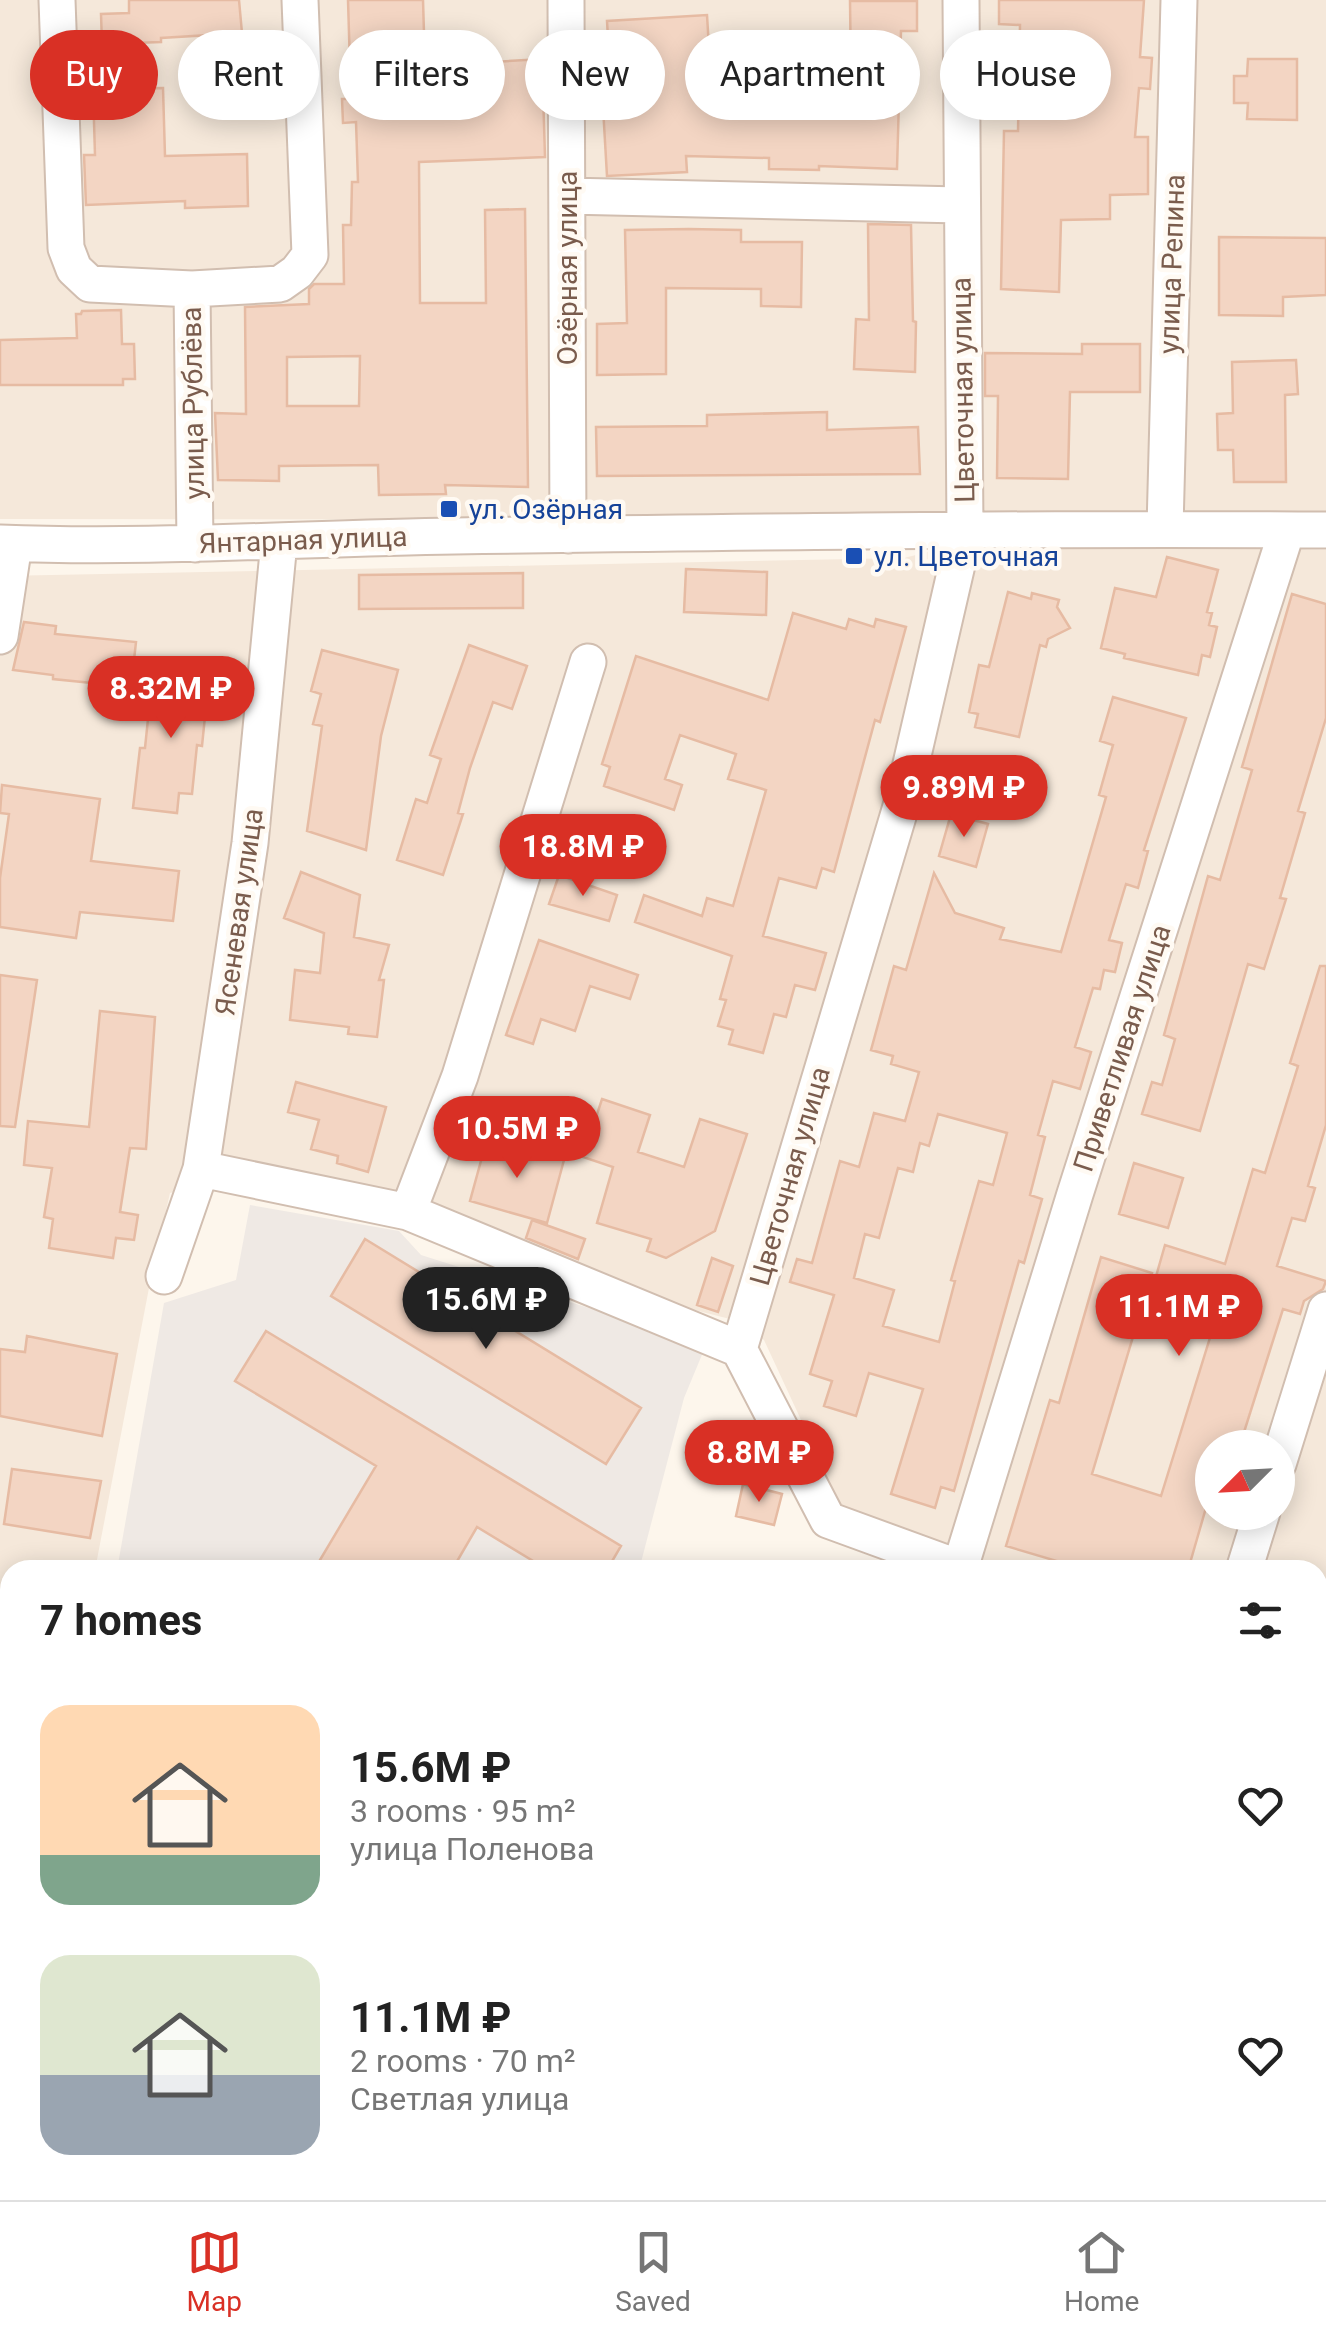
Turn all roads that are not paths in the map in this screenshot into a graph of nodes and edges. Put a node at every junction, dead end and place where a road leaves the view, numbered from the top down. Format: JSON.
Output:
{"nodes":[{"id":1,"x":57,"y":0,"type":"edge"},
{"id":2,"x":300,"y":0,"type":"edge"},
{"id":3,"x":566,"y":0,"type":"edge"},
{"id":4,"x":960,"y":0,"type":"edge"},
{"id":5,"x":1180,"y":0,"type":"edge"},
{"id":6,"x":567,"y":196,"type":"junction"},
{"id":7,"x":960,"y":205,"type":"junction"},
{"id":8,"x":192,"y":288,"type":"junction"},
{"id":9,"x":1165,"y":528,"type":"junction"},
{"id":10,"x":965,"y":530,"type":"junction"},
{"id":11,"x":1287,"y":530,"type":"junction"},
{"id":12,"x":1326,"y":530,"type":"edge"},
{"id":13,"x":568,"y":536,"type":"junction"},
{"id":14,"x":279,"y":542,"type":"junction"},
{"id":15,"x":7,"y":543,"type":"edge"},
{"id":16,"x":195,"y":544,"type":"junction"},
{"id":17,"x":0,"y":636,"type":"edge"},
{"id":18,"x":588,"y":662,"type":"dead end"},
{"id":19,"x":201,"y":1168,"type":"junction"},
{"id":20,"x":408,"y":1212,"type":"junction"},
{"id":21,"x":164,"y":1276,"type":"dead end"},
{"id":22,"x":1326,"y":1310,"type":"edge"},
{"id":23,"x":739,"y":1350,"type":"junction"},
{"id":24,"x":1289,"y":1430,"type":"edge"},
{"id":25,"x":1256,"y":1530,"type":"edge"},
{"id":26,"x":938,"y":1560,"type":"edge"},
{"id":27,"x":966,"y":1560,"type":"edge"},
{"id":28,"x":1247,"y":1560,"type":"edge"}],
"edges":[{"from":1,"to":8,"type":"street"},
{"from":2,"to":8,"type":"street","name":"улица Рублёва"},
{"from":3,"to":6,"type":"street","name":"Озёрная улица"},
{"from":4,"to":7,"type":"street","name":"Цветочная улица"},
{"from":5,"to":9,"type":"street","name":"улица Репина"},
{"from":6,"to":7,"type":"street"},
{"from":6,"to":13,"type":"street","name":"Озёрная улица"},
{"from":7,"to":10,"type":"street","name":"Цветочная улица"},
{"from":8,"to":16,"type":"street","name":"улица Рублёва"},
{"from":9,"to":10,"type":"street","name":"Янтарная улица"},
{"from":9,"to":11,"type":"street","name":"Янтарная улица"},
{"from":10,"to":13,"type":"street","name":"Янтарная улица"},
{"from":10,"to":23,"type":"street","name":"Цветочная улица"},
{"from":11,"to":12,"type":"street","name":"Янтарная улица"},
{"from":11,"to":27,"type":"street","name":"Приветливая улица"},
{"from":13,"to":14,"type":"street","name":"Янтарная улица"},
{"from":14,"to":16,"type":"street","name":"Янтарная улица"},
{"from":14,"to":19,"type":"street","name":"Ясеневая улица"},
{"from":15,"to":16,"type":"street","name":"Янтарная улица"},
{"from":15,"to":17,"type":"street"},
{"from":18,"to":20,"type":"street"},
{"from":19,"to":20,"type":"street"},
{"from":19,"to":21,"type":"street","name":"Ясеневая улица"},
{"from":20,"to":23,"type":"street"},
{"from":22,"to":24,"type":"street"},
{"from":23,"to":26,"type":"street"},
{"from":25,"to":28,"type":"street"}]}
